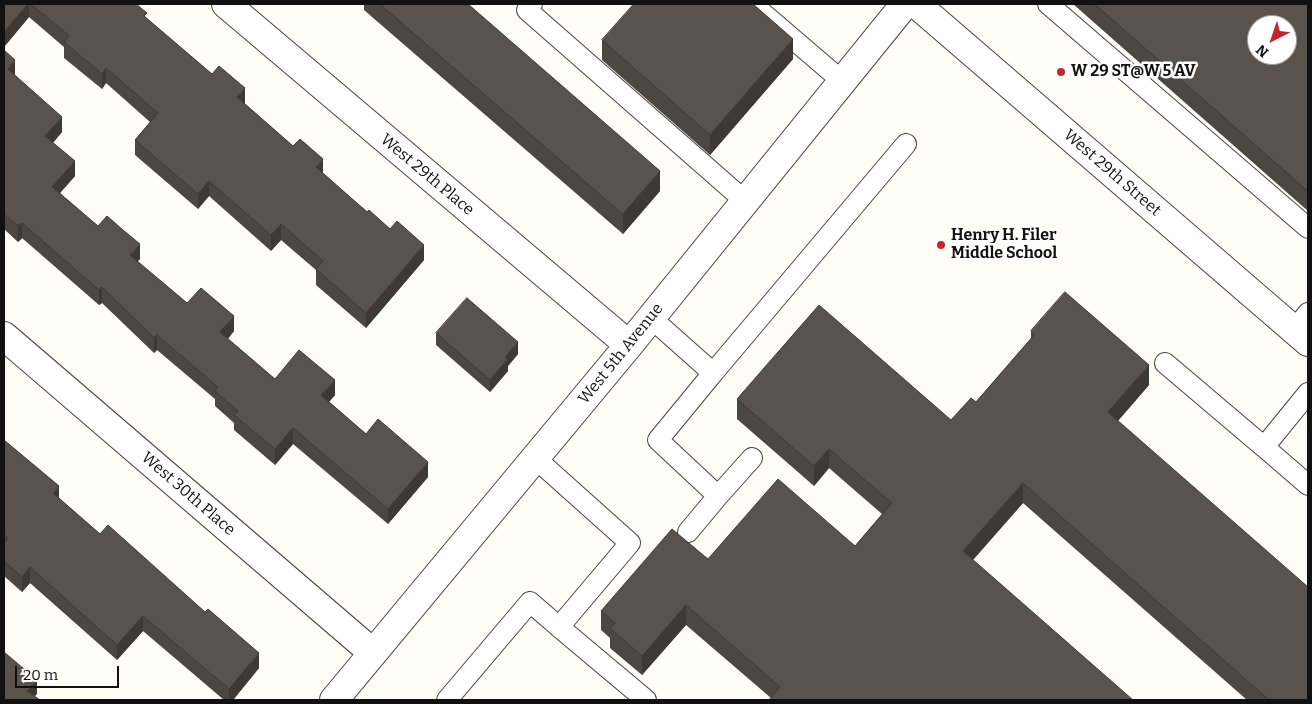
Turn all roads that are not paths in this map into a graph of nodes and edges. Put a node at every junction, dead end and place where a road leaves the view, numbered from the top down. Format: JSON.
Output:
{"nodes":[{"id":1,"x":226,"y":4,"type":"edge"},
{"id":2,"x":752,"y":4,"type":"edge"},
{"id":3,"x":905,"y":4,"type":"edge"},
{"id":4,"x":916,"y":4,"type":"edge"},
{"id":5,"x":1048,"y":4,"type":"edge"},
{"id":6,"x":526,"y":6,"type":"edge"},
{"id":7,"x":842,"y":82,"type":"junction"},
{"id":8,"x":906,"y":144,"type":"dead end"},
{"id":9,"x":746,"y":201,"type":"junction"},
{"id":10,"x":1308,"y":228,"type":"edge"},
{"id":11,"x":651,"y":318,"type":"junction"},
{"id":12,"x":1304,"y":328,"type":"edge"},
{"id":13,"x":4,"y":336,"type":"edge"},
{"id":14,"x":629,"y":346,"type":"junction"},
{"id":15,"x":1165,"y":363,"type":"dead end"},
{"id":16,"x":713,"y":373,"type":"junction"},
{"id":17,"x":1308,"y":393,"type":"edge"},
{"id":18,"x":1264,"y":447,"type":"junction"},
{"id":19,"x":535,"y":458,"type":"junction"},
{"id":20,"x":752,"y":458,"type":"dead end"},
{"id":21,"x":1308,"y":485,"type":"edge"},
{"id":22,"x":718,"y":496,"type":"junction"},
{"id":23,"x":688,"y":532,"type":"dead end"},
{"id":24,"x":559,"y":627,"type":"junction"},
{"id":25,"x":373,"y":653,"type":"junction"},
{"id":26,"x":334,"y":700,"type":"edge"},
{"id":27,"x":447,"y":700,"type":"edge"},
{"id":28,"x":646,"y":700,"type":"edge"}],
"edges":[{"from":1,"to":14,"type":"street","name":"West 29th Place"},
{"from":2,"to":7,"type":"lane"},
{"from":3,"to":7,"type":"street","name":"West 5th Avenue"},
{"from":4,"to":12,"type":"street","name":"West 29th Street"},
{"from":5,"to":10,"type":"lane"},
{"from":6,"to":9,"type":"lane"},
{"from":7,"to":9,"type":"street","name":"West 5th Avenue"},
{"from":8,"to":16,"type":"lane"},
{"from":9,"to":11,"type":"street","name":"West 5th Avenue"},
{"from":11,"to":14,"type":"street","name":"West 5th Avenue"},
{"from":11,"to":16,"type":"lane"},
{"from":13,"to":25,"type":"street","name":"West 30th Place"},
{"from":14,"to":19,"type":"street","name":"West 5th Avenue"},
{"from":15,"to":18,"type":"lane"},
{"from":16,"to":22,"type":"lane"},
{"from":17,"to":18,"type":"lane"},
{"from":18,"to":21,"type":"lane"},
{"from":19,"to":24,"type":"lane"},
{"from":19,"to":25,"type":"street","name":"West 5th Avenue"},
{"from":20,"to":22,"type":"lane"},
{"from":22,"to":23,"type":"lane"},
{"from":24,"to":27,"type":"lane"},
{"from":24,"to":28,"type":"lane"},
{"from":25,"to":26,"type":"street","name":"West 5th Avenue"}]}
